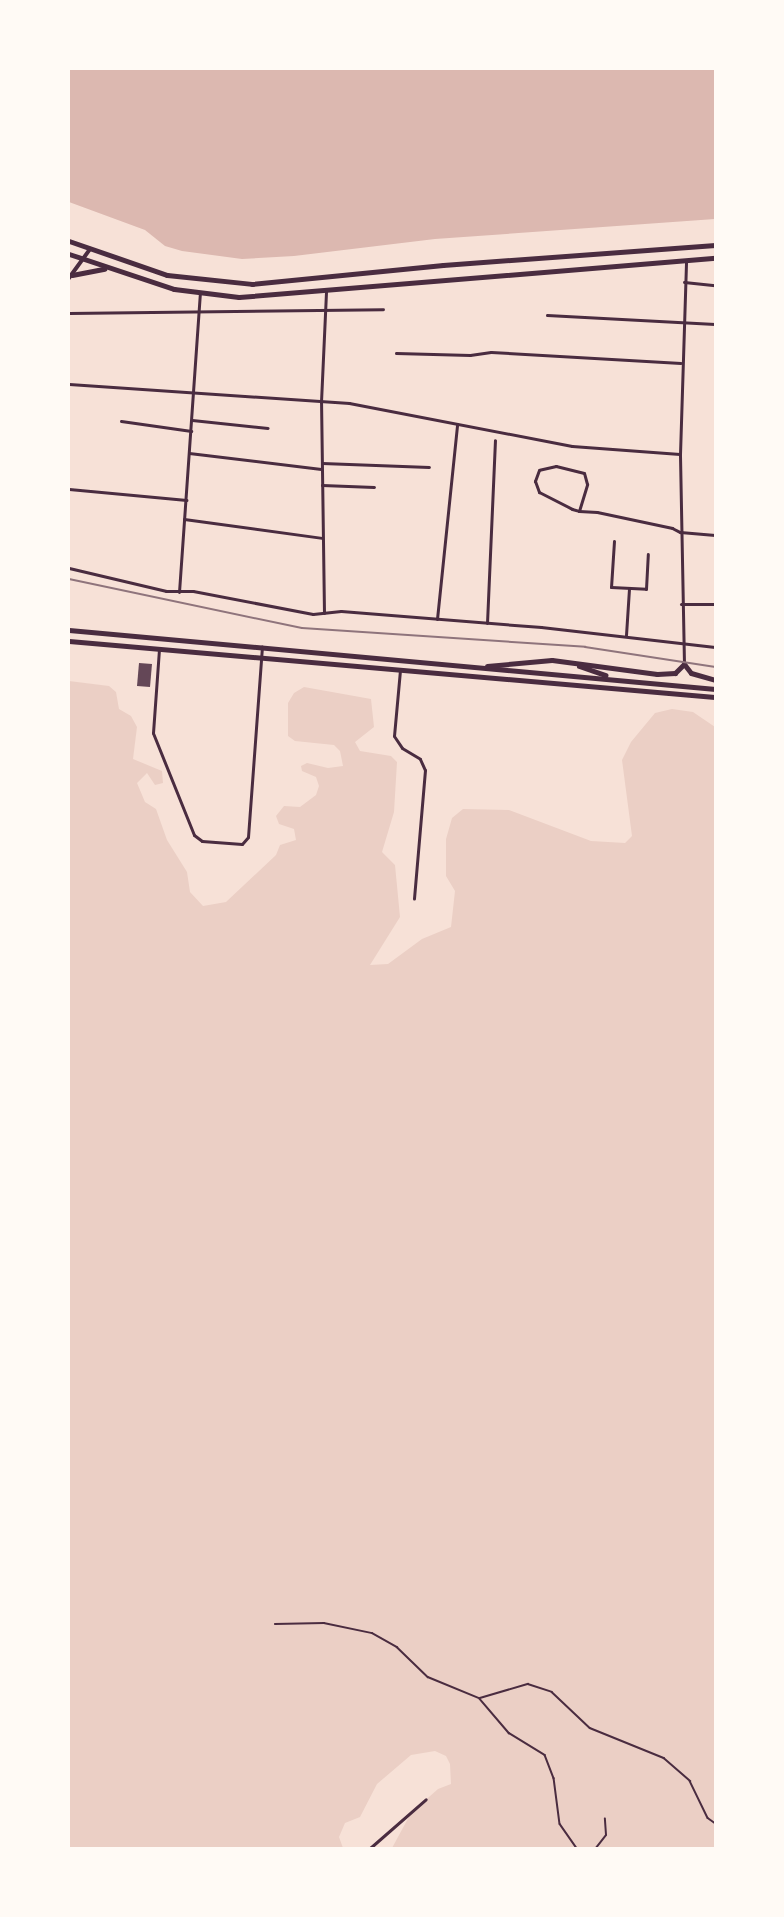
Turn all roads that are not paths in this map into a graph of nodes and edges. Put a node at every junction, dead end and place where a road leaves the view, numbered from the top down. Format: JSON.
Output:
{"nodes":[{"id":1,"x":69,"y":241,"type":"edge"},
{"id":2,"x":715,"y":245,"type":"edge"},
{"id":3,"x":90,"y":249,"type":"junction"},
{"id":4,"x":69,"y":254,"type":"edge"},
{"id":5,"x":715,"y":258,"type":"edge"},
{"id":6,"x":85,"y":260,"type":"junction"},
{"id":7,"x":686,"y":260,"type":"junction"},
{"id":8,"x":109,"y":269,"type":"junction"},
{"id":9,"x":70,"y":277,"type":"edge"},
{"id":10,"x":684,"y":282,"type":"junction"},
{"id":11,"x":715,"y":285,"type":"edge"},
{"id":12,"x":326,"y":290,"type":"junction"},
{"id":13,"x":200,"y":294,"type":"junction"},
{"id":14,"x":382,"y":309,"type":"dead end"},
{"id":15,"x":199,"y":311,"type":"junction"},
{"id":16,"x":325,"y":311,"type":"junction"},
{"id":17,"x":69,"y":313,"type":"edge"},
{"id":18,"x":547,"y":315,"type":"dead end"},
{"id":19,"x":683,"y":322,"type":"junction"},
{"id":20,"x":715,"y":324,"type":"edge"},
{"id":21,"x":396,"y":353,"type":"dead end"},
{"id":22,"x":681,"y":363,"type":"junction"},
{"id":23,"x":69,"y":384,"type":"edge"},
{"id":24,"x":193,"y":393,"type":"junction"},
{"id":25,"x":321,"y":402,"type":"junction"},
{"id":26,"x":191,"y":420,"type":"junction"},
{"id":27,"x":121,"y":421,"type":"dead end"},
{"id":28,"x":457,"y":423,"type":"junction"},
{"id":29,"x":268,"y":428,"type":"dead end"},
{"id":30,"x":190,"y":431,"type":"junction"},
{"id":31,"x":495,"y":440,"type":"dead end"},
{"id":32,"x":189,"y":453,"type":"junction"},
{"id":33,"x":680,"y":454,"type":"junction"},
{"id":34,"x":322,"y":463,"type":"junction"},
{"id":35,"x":429,"y":467,"type":"dead end"},
{"id":36,"x":322,"y":470,"type":"junction"},
{"id":37,"x":322,"y":485,"type":"junction"},
{"id":38,"x":374,"y":487,"type":"dead end"},
{"id":39,"x":69,"y":489,"type":"edge"},
{"id":40,"x":186,"y":500,"type":"junction"},
{"id":41,"x":579,"y":511,"type":"junction"},
{"id":42,"x":184,"y":519,"type":"junction"},
{"id":43,"x":680,"y":531,"type":"junction"},
{"id":44,"x":715,"y":535,"type":"edge"},
{"id":45,"x":323,"y":538,"type":"junction"},
{"id":46,"x":614,"y":541,"type":"dead end"},
{"id":47,"x":648,"y":554,"type":"dead end"},
{"id":48,"x":69,"y":568,"type":"edge"},
{"id":49,"x":628,"y":588,"type":"junction"},
{"id":50,"x":179,"y":592,"type":"junction"},
{"id":51,"x":681,"y":604,"type":"junction"},
{"id":52,"x":715,"y":604,"type":"edge"},
{"id":53,"x":324,"y":614,"type":"junction"},
{"id":54,"x":437,"y":619,"type":"junction"},
{"id":55,"x":487,"y":623,"type":"junction"},
{"id":56,"x":69,"y":630,"type":"edge"},
{"id":57,"x":626,"y":635,"type":"junction"},
{"id":58,"x":69,"y":641,"type":"edge"},
{"id":59,"x":682,"y":642,"type":"junction"},
{"id":60,"x":262,"y":646,"type":"junction"},
{"id":61,"x":715,"y":647,"type":"edge"},
{"id":62,"x":159,"y":649,"type":"junction"},
{"id":63,"x":261,"y":657,"type":"junction"},
{"id":64,"x":538,"y":660,"type":"junction"},
{"id":65,"x":566,"y":662,"type":"junction"},
{"id":66,"x":684,"y":664,"type":"junction"},
{"id":67,"x":481,"y":667,"type":"junction"},
{"id":68,"x":401,"y":669,"type":"junction"},
{"id":69,"x":528,"y":671,"type":"junction"},
{"id":70,"x":613,"y":678,"type":"junction"},
{"id":71,"x":523,"y":679,"type":"junction"},
{"id":72,"x":715,"y":680,"type":"edge"},
{"id":73,"x":715,"y":689,"type":"edge"},
{"id":74,"x":715,"y":697,"type":"edge"},
{"id":75,"x":414,"y":899,"type":"dead end"},
{"id":76,"x":275,"y":1624,"type":"dead end"},
{"id":77,"x":480,"y":1698,"type":"junction"},
{"id":78,"x":426,"y":1798,"type":"dead end"},
{"id":79,"x":605,"y":1819,"type":"dead end"},
{"id":80,"x":715,"y":1823,"type":"edge"},
{"id":81,"x":370,"y":1848,"type":"edge"},
{"id":82,"x":577,"y":1848,"type":"edge"},
{"id":83,"x":597,"y":1848,"type":"edge"}],
"edges":[{"from":1,"to":3,"type":"main road"},
{"from":2,"to":3,"type":"main road"},
{"from":3,"to":6,"type":"street"},
{"from":4,"to":6,"type":"main road"},
{"from":5,"to":7,"type":"main road"},
{"from":6,"to":8,"type":"main road"},
{"from":6,"to":9,"type":"street"},
{"from":7,"to":10,"type":"street"},
{"from":7,"to":12,"type":"main road"},
{"from":8,"to":9,"type":"main road"},
{"from":8,"to":13,"type":"main road"},
{"from":10,"to":11,"type":"street"},
{"from":10,"to":19,"type":"street"},
{"from":12,"to":13,"type":"main road"},
{"from":12,"to":16,"type":"street"},
{"from":13,"to":15,"type":"street"},
{"from":14,"to":16,"type":"street"},
{"from":15,"to":16,"type":"street"},
{"from":15,"to":17,"type":"street"},
{"from":15,"to":24,"type":"street"},
{"from":16,"to":25,"type":"street"},
{"from":18,"to":19,"type":"street"},
{"from":19,"to":20,"type":"street"},
{"from":19,"to":22,"type":"street"},
{"from":21,"to":22,"type":"street"},
{"from":22,"to":33,"type":"street"},
{"from":23,"to":24,"type":"street"},
{"from":24,"to":25,"type":"street"},
{"from":24,"to":26,"type":"street"},
{"from":25,"to":28,"type":"street"},
{"from":25,"to":34,"type":"street"},
{"from":26,"to":29,"type":"street"},
{"from":26,"to":30,"type":"street"},
{"from":27,"to":30,"type":"street"},
{"from":28,"to":33,"type":"street"},
{"from":28,"to":54,"type":"street"},
{"from":30,"to":32,"type":"street"},
{"from":31,"to":55,"type":"street"},
{"from":32,"to":36,"type":"street"},
{"from":32,"to":40,"type":"street"},
{"from":33,"to":43,"type":"street"},
{"from":34,"to":35,"type":"street"},
{"from":34,"to":36,"type":"street"},
{"from":36,"to":37,"type":"street"},
{"from":37,"to":38,"type":"street"},
{"from":37,"to":45,"type":"street"},
{"from":39,"to":40,"type":"street"},
{"from":40,"to":42,"type":"street"},
{"from":41,"to":41,"type":"street"},
{"from":41,"to":43,"type":"street"},
{"from":42,"to":45,"type":"street"},
{"from":42,"to":50,"type":"street"},
{"from":43,"to":44,"type":"street"},
{"from":43,"to":51,"type":"street"},
{"from":45,"to":53,"type":"street"},
{"from":46,"to":49,"type":"street"},
{"from":47,"to":49,"type":"street"},
{"from":48,"to":50,"type":"street"},
{"from":49,"to":57,"type":"street"},
{"from":50,"to":53,"type":"street"},
{"from":51,"to":52,"type":"street"},
{"from":51,"to":59,"type":"street"},
{"from":53,"to":54,"type":"street"},
{"from":54,"to":55,"type":"street"},
{"from":55,"to":57,"type":"street"},
{"from":56,"to":60,"type":"main road"},
{"from":57,"to":59,"type":"street"},
{"from":58,"to":62,"type":"main road"},
{"from":59,"to":61,"type":"street"},
{"from":59,"to":66,"type":"street"},
{"from":60,"to":63,"type":"street"},
{"from":60,"to":67,"type":"main road"},
{"from":62,"to":63,"type":"main road"},
{"from":62,"to":63,"type":"street"},
{"from":63,"to":68,"type":"main road"},
{"from":64,"to":65,"type":"main road"},
{"from":64,"to":67,"type":"main road"},
{"from":64,"to":69,"type":"main road"},
{"from":65,"to":66,"type":"main road"},
{"from":65,"to":70,"type":"main road"},
{"from":66,"to":72,"type":"main road"},
{"from":67,"to":69,"type":"main road"},
{"from":68,"to":71,"type":"main road"},
{"from":68,"to":75,"type":"street"},
{"from":69,"to":70,"type":"main road"},
{"from":69,"to":71,"type":"main road"},
{"from":70,"to":73,"type":"main road"},
{"from":71,"to":74,"type":"main road"},
{"from":76,"to":77,"type":"lane"},
{"from":77,"to":80,"type":"lane"},
{"from":77,"to":82,"type":"lane"},
{"from":78,"to":81,"type":"street"},
{"from":79,"to":83,"type":"lane"}]}
